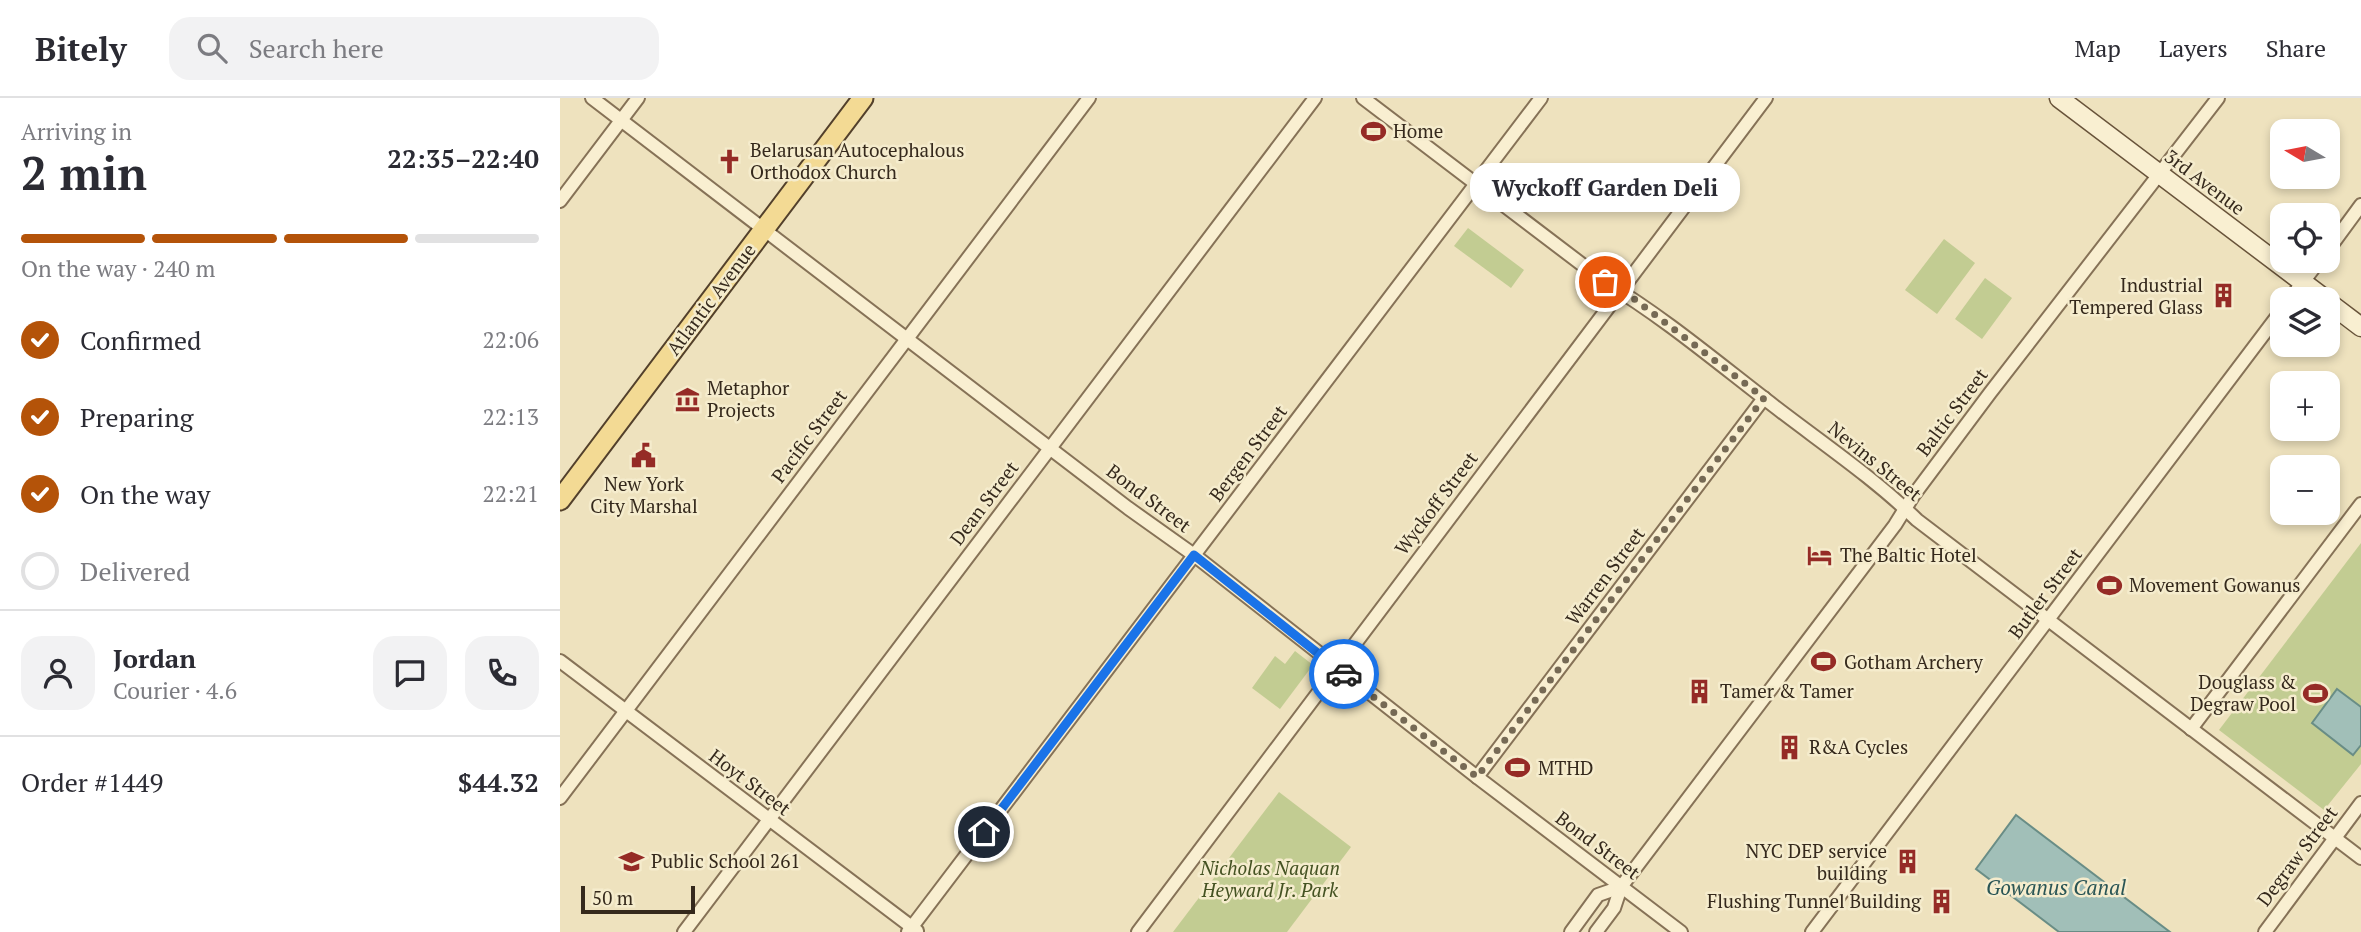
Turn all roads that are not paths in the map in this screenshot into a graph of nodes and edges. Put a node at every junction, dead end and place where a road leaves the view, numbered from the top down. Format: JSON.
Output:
{"nodes":[{"id":1,"x":592,"y":98,"type":"edge"},
{"id":2,"x":638,"y":98,"type":"edge"},
{"id":3,"x":863,"y":98,"type":"edge"},
{"id":4,"x":1089,"y":98,"type":"edge"},
{"id":5,"x":1315,"y":98,"type":"edge"},
{"id":6,"x":1363,"y":98,"type":"edge"},
{"id":7,"x":1541,"y":98,"type":"edge"},
{"id":8,"x":1766,"y":98,"type":"edge"},
{"id":9,"x":2060,"y":98,"type":"edge"},
{"id":10,"x":2218,"y":98,"type":"edge"},
{"id":11,"x":621,"y":120,"type":"junction"},
{"id":12,"x":2160,"y":174,"type":"junction"},
{"id":13,"x":1477,"y":184,"type":"junction"},
{"id":14,"x":560,"y":201,"type":"edge"},
{"id":15,"x":2361,"y":205,"type":"edge"},
{"id":16,"x":764,"y":229,"type":"junction"},
{"id":17,"x":2340,"y":234,"type":"edge"},
{"id":18,"x":2310,"y":273,"type":"edge"},
{"id":19,"x":2303,"y":283,"type":"junction"},
{"id":20,"x":2300,"y":287,"type":"edge"},
{"id":21,"x":2308,"y":287,"type":"edge"},
{"id":22,"x":1620,"y":291,"type":"junction"},
{"id":23,"x":2340,"y":311,"type":"edge"},
{"id":24,"x":2270,"y":326,"type":"edge"},
{"id":25,"x":2361,"y":327,"type":"edge"},
{"id":26,"x":908,"y":338,"type":"junction"},
{"id":27,"x":1764,"y":398,"type":"junction"},
{"id":28,"x":1051,"y":447,"type":"junction"},
{"id":29,"x":560,"y":500,"type":"edge"},
{"id":30,"x":2361,"y":504,"type":"edge"},
{"id":31,"x":1905,"y":508,"type":"junction"},
{"id":32,"x":1194,"y":555,"type":"junction"},
{"id":33,"x":2048,"y":620,"type":"junction"},
{"id":34,"x":560,"y":661,"type":"edge"},
{"id":35,"x":1337,"y":668,"type":"junction"},
{"id":36,"x":626,"y":711,"type":"junction"},
{"id":37,"x":2191,"y":729,"type":"junction"},
{"id":38,"x":1477,"y":777,"type":"junction"},
{"id":39,"x":560,"y":798,"type":"edge"},
{"id":40,"x":2361,"y":803,"type":"edge"},
{"id":41,"x":769,"y":820,"type":"junction"},
{"id":42,"x":2335,"y":838,"type":"junction"},
{"id":43,"x":2361,"y":858,"type":"edge"},
{"id":44,"x":1621,"y":887,"type":"junction"},
{"id":45,"x":913,"y":931,"type":"edge"},
{"id":46,"x":684,"y":932,"type":"edge"},
{"id":47,"x":1138,"y":932,"type":"edge"},
{"id":48,"x":1570,"y":932,"type":"edge"},
{"id":49,"x":1596,"y":932,"type":"edge"},
{"id":50,"x":1681,"y":932,"type":"edge"},
{"id":51,"x":1812,"y":932,"type":"edge"},
{"id":52,"x":2264,"y":932,"type":"edge"}],
"edges":[{"from":1,"to":11,"type":"street","name":"Bond Street"},
{"from":2,"to":11,"type":"street"},
{"from":3,"to":16,"type":"main road","name":"Atlantic Avenue"},
{"from":4,"to":26,"type":"street","name":"Pacific Street"},
{"from":5,"to":28,"type":"street","name":"Dean Street"},
{"from":6,"to":13,"type":"street","name":"Nevins Street"},
{"from":7,"to":13,"type":"street","name":"Bergen Street"},
{"from":8,"to":22,"type":"street","name":"Wyckoff Street"},
{"from":9,"to":12,"type":"main road","name":"3rd Avenue"},
{"from":10,"to":12,"type":"street","name":"Baltic Street"},
{"from":11,"to":14,"type":"street"},
{"from":11,"to":16,"type":"street","name":"Bond Street"},
{"from":12,"to":19,"type":"main road","name":"3rd Avenue"},
{"from":12,"to":31,"type":"street","name":"Baltic Street"},
{"from":13,"to":22,"type":"street","name":"Nevins Street"},
{"from":13,"to":32,"type":"street","name":"Bergen Street"},
{"from":15,"to":17,"type":"street"},
{"from":16,"to":26,"type":"street","name":"Bond Street"},
{"from":16,"to":29,"type":"main road","name":"Atlantic Avenue"},
{"from":18,"to":19,"type":"street"},
{"from":19,"to":20,"type":"street"},
{"from":19,"to":21,"type":"main road","name":"3rd Avenue"},
{"from":22,"to":27,"type":"street","name":"Nevins Street"},
{"from":22,"to":35,"type":"street","name":"Wyckoff Street"},
{"from":23,"to":25,"type":"main road","name":"3rd Avenue"},
{"from":24,"to":33,"type":"street","name":"Butler Street"},
{"from":26,"to":28,"type":"street","name":"Bond Street"},
{"from":26,"to":36,"type":"street","name":"Pacific Street"},
{"from":27,"to":31,"type":"street","name":"Nevins Street"},
{"from":27,"to":38,"type":"street","name":"Warren Street"},
{"from":28,"to":32,"type":"street","name":"Bond Street"},
{"from":28,"to":41,"type":"street","name":"Dean Street"},
{"from":30,"to":37,"type":"street"},
{"from":31,"to":33,"type":"street","name":"Nevins Street"},
{"from":31,"to":44,"type":"street","name":"Baltic Street"},
{"from":32,"to":35,"type":"street","name":"Bond Street"},
{"from":32,"to":45,"type":"street","name":"Bergen Street"},
{"from":33,"to":37,"type":"street","name":"Nevins Street"},
{"from":33,"to":51,"type":"street","name":"Butler Street"},
{"from":34,"to":36,"type":"street","name":"Hoyt Street"},
{"from":35,"to":38,"type":"street","name":"Bond Street"},
{"from":35,"to":47,"type":"street","name":"Wyckoff Street"},
{"from":36,"to":39,"type":"street","name":"Pacific Street"},
{"from":36,"to":41,"type":"street","name":"Hoyt Street"},
{"from":37,"to":42,"type":"street","name":"Nevins Street"},
{"from":38,"to":44,"type":"street","name":"Bond Street"},
{"from":40,"to":42,"type":"street","name":"Degraw Street"},
{"from":41,"to":45,"type":"street","name":"Hoyt Street"},
{"from":41,"to":46,"type":"street","name":"Dean Street"},
{"from":42,"to":43,"type":"street","name":"Nevins Street"},
{"from":42,"to":52,"type":"street","name":"Degraw Street"},
{"from":44,"to":48,"type":"street","name":"Baltic Street"},
{"from":44,"to":49,"type":"street","name":"Baltic Street"},
{"from":44,"to":50,"type":"street","name":"Bond Street"}]}
